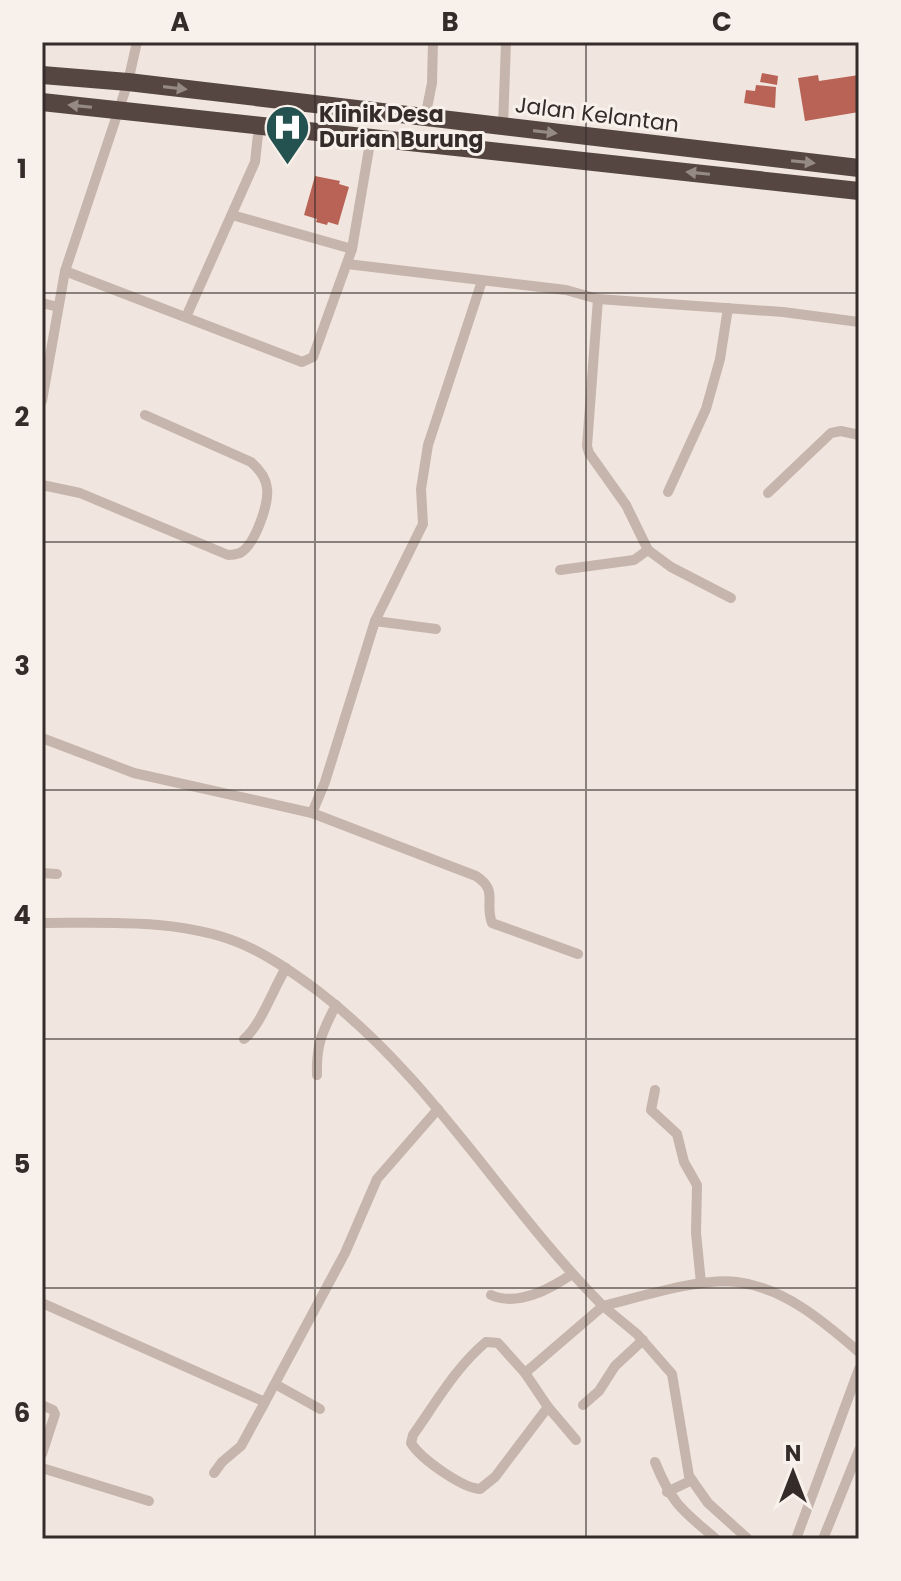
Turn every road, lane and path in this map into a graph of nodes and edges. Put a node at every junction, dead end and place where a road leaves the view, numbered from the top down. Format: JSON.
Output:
{"nodes":[{"id":1,"x":137,"y":42,"type":"edge"},
{"id":2,"x":433,"y":42,"type":"edge"},
{"id":3,"x":506,"y":42,"type":"edge"},
{"id":4,"x":42,"y":75,"type":"edge"},
{"id":5,"x":128,"y":82,"type":"junction"},
{"id":6,"x":42,"y":102,"type":"edge"},
{"id":7,"x":118,"y":110,"type":"junction"},
{"id":8,"x":425,"y":118,"type":"junction"},
{"id":9,"x":259,"y":125,"type":"junction"},
{"id":10,"x":503,"y":127,"type":"junction"},
{"id":11,"x":371,"y":137,"type":"junction"},
{"id":12,"x":859,"y":168,"type":"edge"},
{"id":13,"x":859,"y":191,"type":"edge"},
{"id":14,"x":232,"y":215,"type":"junction"},
{"id":15,"x":352,"y":249,"type":"junction"},
{"id":16,"x":347,"y":264,"type":"junction"},
{"id":17,"x":65,"y":271,"type":"junction"},
{"id":18,"x":482,"y":281,"type":"junction"},
{"id":19,"x":598,"y":299,"type":"junction"},
{"id":20,"x":42,"y":303,"type":"edge"},
{"id":21,"x":58,"y":307,"type":"junction"},
{"id":22,"x":728,"y":308,"type":"junction"},
{"id":23,"x":186,"y":317,"type":"junction"},
{"id":24,"x":859,"y":322,"type":"edge"},
{"id":25,"x":42,"y":401,"type":"edge"},
{"id":26,"x":145,"y":415,"type":"dead end"},
{"id":27,"x":859,"y":435,"type":"edge"},
{"id":28,"x":42,"y":485,"type":"edge"},
{"id":29,"x":668,"y":492,"type":"dead end"},
{"id":30,"x":768,"y":493,"type":"dead end"},
{"id":31,"x":648,"y":550,"type":"junction"},
{"id":32,"x":560,"y":570,"type":"dead end"},
{"id":33,"x":731,"y":598,"type":"dead end"},
{"id":34,"x":375,"y":621,"type":"junction"},
{"id":35,"x":436,"y":629,"type":"dead end"},
{"id":36,"x":42,"y":738,"type":"edge"},
{"id":37,"x":312,"y":813,"type":"junction"},
{"id":38,"x":42,"y":873,"type":"edge"},
{"id":39,"x":57,"y":874,"type":"dead end"},
{"id":40,"x":42,"y":923,"type":"edge"},
{"id":41,"x":578,"y":954,"type":"dead end"},
{"id":42,"x":286,"y":968,"type":"junction"},
{"id":43,"x":336,"y":1005,"type":"junction"},
{"id":44,"x":244,"y":1039,"type":"dead end"},
{"id":45,"x":317,"y":1075,"type":"dead end"},
{"id":46,"x":655,"y":1090,"type":"dead end"},
{"id":47,"x":438,"y":1109,"type":"junction"},
{"id":48,"x":572,"y":1274,"type":"junction"},
{"id":49,"x":701,"y":1283,"type":"junction"},
{"id":50,"x":491,"y":1295,"type":"dead end"},
{"id":51,"x":42,"y":1303,"type":"edge"},
{"id":52,"x":603,"y":1306,"type":"junction"},
{"id":53,"x":643,"y":1340,"type":"junction"},
{"id":54,"x":859,"y":1352,"type":"edge"},
{"id":55,"x":859,"y":1369,"type":"edge"},
{"id":56,"x":525,"y":1373,"type":"junction"},
{"id":57,"x":275,"y":1384,"type":"junction"},
{"id":58,"x":265,"y":1402,"type":"junction"},
{"id":59,"x":42,"y":1405,"type":"edge"},
{"id":60,"x":583,"y":1405,"type":"dead end"},
{"id":61,"x":548,"y":1407,"type":"junction"},
{"id":62,"x":320,"y":1409,"type":"dead end"},
{"id":63,"x":576,"y":1440,"type":"dead end"},
{"id":64,"x":859,"y":1450,"type":"edge"},
{"id":65,"x":42,"y":1454,"type":"edge"},
{"id":66,"x":655,"y":1462,"type":"dead end"},
{"id":67,"x":42,"y":1468,"type":"edge"},
{"id":68,"x":214,"y":1473,"type":"dead end"},
{"id":69,"x":679,"y":1486,"type":"junction"},
{"id":70,"x":149,"y":1501,"type":"dead end"},
{"id":71,"x":716,"y":1539,"type":"edge"},
{"id":72,"x":748,"y":1539,"type":"edge"},
{"id":73,"x":796,"y":1539,"type":"edge"},
{"id":74,"x":823,"y":1539,"type":"edge"}],
"edges":[{"from":1,"to":5,"type":"street"},
{"from":2,"to":8,"type":"street"},
{"from":3,"to":10,"type":"street"},
{"from":4,"to":5,"type":"highway","name":"Jalan Kelantan"},
{"from":5,"to":7,"type":"street"},
{"from":5,"to":8,"type":"highway","name":"Jalan Kelantan","one_way":true},
{"from":7,"to":6,"type":"highway","one_way":true},
{"from":7,"to":9,"type":"highway"},
{"from":7,"to":17,"type":"street"},
{"from":8,"to":10,"type":"highway","name":"Jalan Kelantan"},
{"from":9,"to":11,"type":"highway"},
{"from":9,"to":14,"type":"street"},
{"from":10,"to":12,"type":"highway","name":"Jalan Kelantan","one_way":true},
{"from":13,"to":11,"type":"highway","one_way":true},
{"from":11,"to":15,"type":"street"},
{"from":14,"to":15,"type":"street"},
{"from":14,"to":23,"type":"street"},
{"from":15,"to":16,"type":"street"},
{"from":16,"to":18,"type":"street"},
{"from":16,"to":23,"type":"street"},
{"from":17,"to":21,"type":"street"},
{"from":17,"to":23,"type":"street"},
{"from":18,"to":19,"type":"street"},
{"from":18,"to":34,"type":"street"},
{"from":19,"to":22,"type":"street"},
{"from":19,"to":31,"type":"street"},
{"from":20,"to":21,"type":"street"},
{"from":21,"to":25,"type":"street"},
{"from":22,"to":24,"type":"street"},
{"from":22,"to":29,"type":"street"},
{"from":26,"to":28,"type":"street"},
{"from":27,"to":30,"type":"street"},
{"from":31,"to":32,"type":"street"},
{"from":31,"to":33,"type":"street"},
{"from":34,"to":35,"type":"street"},
{"from":34,"to":37,"type":"street"},
{"from":36,"to":37,"type":"street"},
{"from":37,"to":41,"type":"street"},
{"from":38,"to":39,"type":"street"},
{"from":40,"to":42,"type":"street"},
{"from":42,"to":43,"type":"street"},
{"from":42,"to":44,"type":"street"},
{"from":43,"to":45,"type":"street"},
{"from":43,"to":47,"type":"street"},
{"from":46,"to":49,"type":"street"},
{"from":47,"to":48,"type":"street"},
{"from":47,"to":57,"type":"street"},
{"from":48,"to":50,"type":"street"},
{"from":48,"to":52,"type":"street"},
{"from":49,"to":52,"type":"street"},
{"from":49,"to":54,"type":"street"},
{"from":51,"to":58,"type":"street"},
{"from":52,"to":53,"type":"street"},
{"from":52,"to":56,"type":"street"},
{"from":53,"to":60,"type":"street"},
{"from":53,"to":69,"type":"street"},
{"from":55,"to":73,"type":"street"},
{"from":56,"to":61,"type":"street"},
{"from":56,"to":61,"type":"street"},
{"from":57,"to":58,"type":"street"},
{"from":57,"to":62,"type":"street"},
{"from":58,"to":68,"type":"street"},
{"from":59,"to":65,"type":"street"},
{"from":61,"to":63,"type":"street"},
{"from":64,"to":74,"type":"street"},
{"from":66,"to":69,"type":"street"},
{"from":67,"to":70,"type":"street"},
{"from":69,"to":71,"type":"street"},
{"from":69,"to":72,"type":"street"}]}
